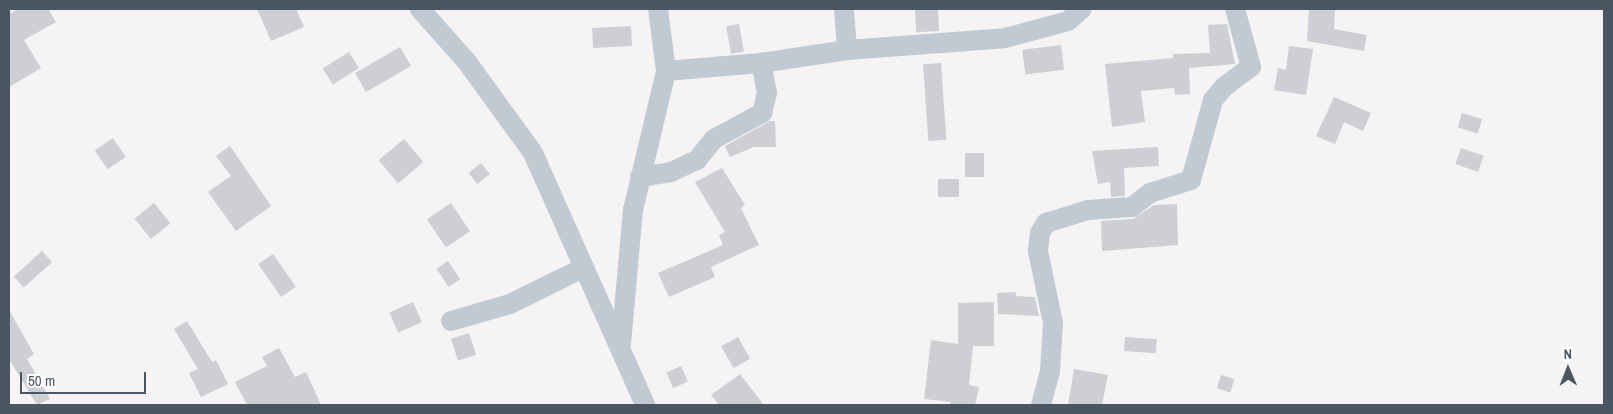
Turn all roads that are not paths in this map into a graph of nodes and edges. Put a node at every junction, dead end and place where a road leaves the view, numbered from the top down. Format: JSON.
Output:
{"nodes":[{"id":1,"x":420,"y":9,"type":"edge"},
{"id":2,"x":658,"y":9,"type":"edge"},
{"id":3,"x":844,"y":9,"type":"edge"},
{"id":4,"x":1082,"y":9,"type":"edge"},
{"id":5,"x":1235,"y":9,"type":"edge"},
{"id":6,"x":848,"y":50,"type":"junction"},
{"id":7,"x":761,"y":63,"type":"junction"},
{"id":8,"x":666,"y":71,"type":"junction"},
{"id":9,"x":640,"y":177,"type":"junction"},
{"id":10,"x":582,"y":268,"type":"junction"},
{"id":11,"x":451,"y":321,"type":"dead end"},
{"id":12,"x":621,"y":348,"type":"junction"},
{"id":13,"x":645,"y":405,"type":"edge"},
{"id":14,"x":1041,"y":405,"type":"edge"}],
"edges":[{"from":1,"to":10,"type":"street"},
{"from":2,"to":8,"type":"street"},
{"from":3,"to":6,"type":"street"},
{"from":4,"to":6,"type":"street"},
{"from":5,"to":14,"type":"street"},
{"from":6,"to":7,"type":"street"},
{"from":7,"to":8,"type":"street"},
{"from":7,"to":9,"type":"street"},
{"from":8,"to":9,"type":"street"},
{"from":9,"to":12,"type":"street"},
{"from":10,"to":11,"type":"street"},
{"from":10,"to":12,"type":"street"},
{"from":12,"to":13,"type":"street"}]}
